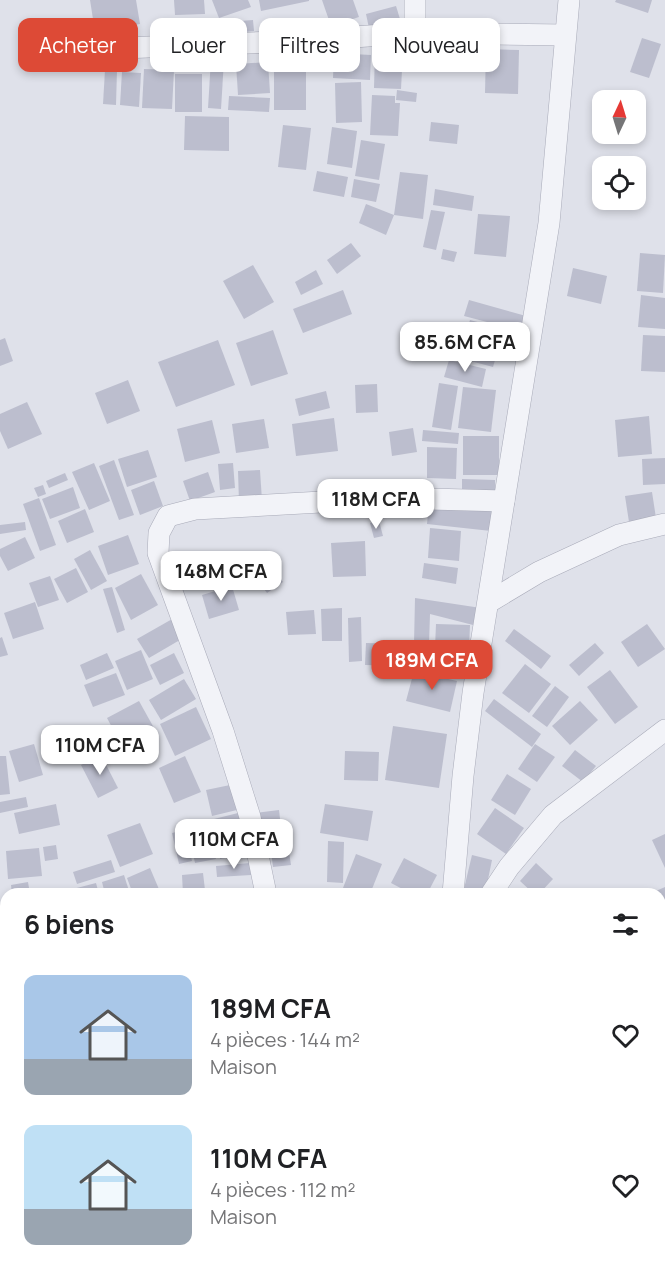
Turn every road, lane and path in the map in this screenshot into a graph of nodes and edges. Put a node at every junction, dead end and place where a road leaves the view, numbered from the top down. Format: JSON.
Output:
{"nodes":[{"id":1,"x":415,"y":0,"type":"edge"},
{"id":2,"x":569,"y":0,"type":"edge"},
{"id":3,"x":415,"y":18,"type":"edge"},
{"id":4,"x":500,"y":34,"type":"edge"},
{"id":5,"x":565,"y":35,"type":"junction"},
{"id":6,"x":372,"y":36,"type":"edge"},
{"id":7,"x":138,"y":47,"type":"edge"},
{"id":8,"x":504,"y":501,"type":"junction"},
{"id":9,"x":665,"y":524,"type":"edge"},
{"id":10,"x":489,"y":602,"type":"junction"},
{"id":11,"x":665,"y":730,"type":"edge"},
{"id":12,"x":265,"y":888,"type":"edge"},
{"id":13,"x":454,"y":888,"type":"edge"},
{"id":14,"x":495,"y":888,"type":"edge"}],
"edges":[{"from":1,"to":3,"type":"street"},
{"from":2,"to":5,"type":"street"},
{"from":4,"to":5,"type":"street"},
{"from":5,"to":8,"type":"street"},
{"from":6,"to":7,"type":"street"},
{"from":8,"to":10,"type":"street"},
{"from":8,"to":12,"type":"street"},
{"from":9,"to":10,"type":"street"},
{"from":10,"to":13,"type":"street"},
{"from":11,"to":14,"type":"street"}]}
